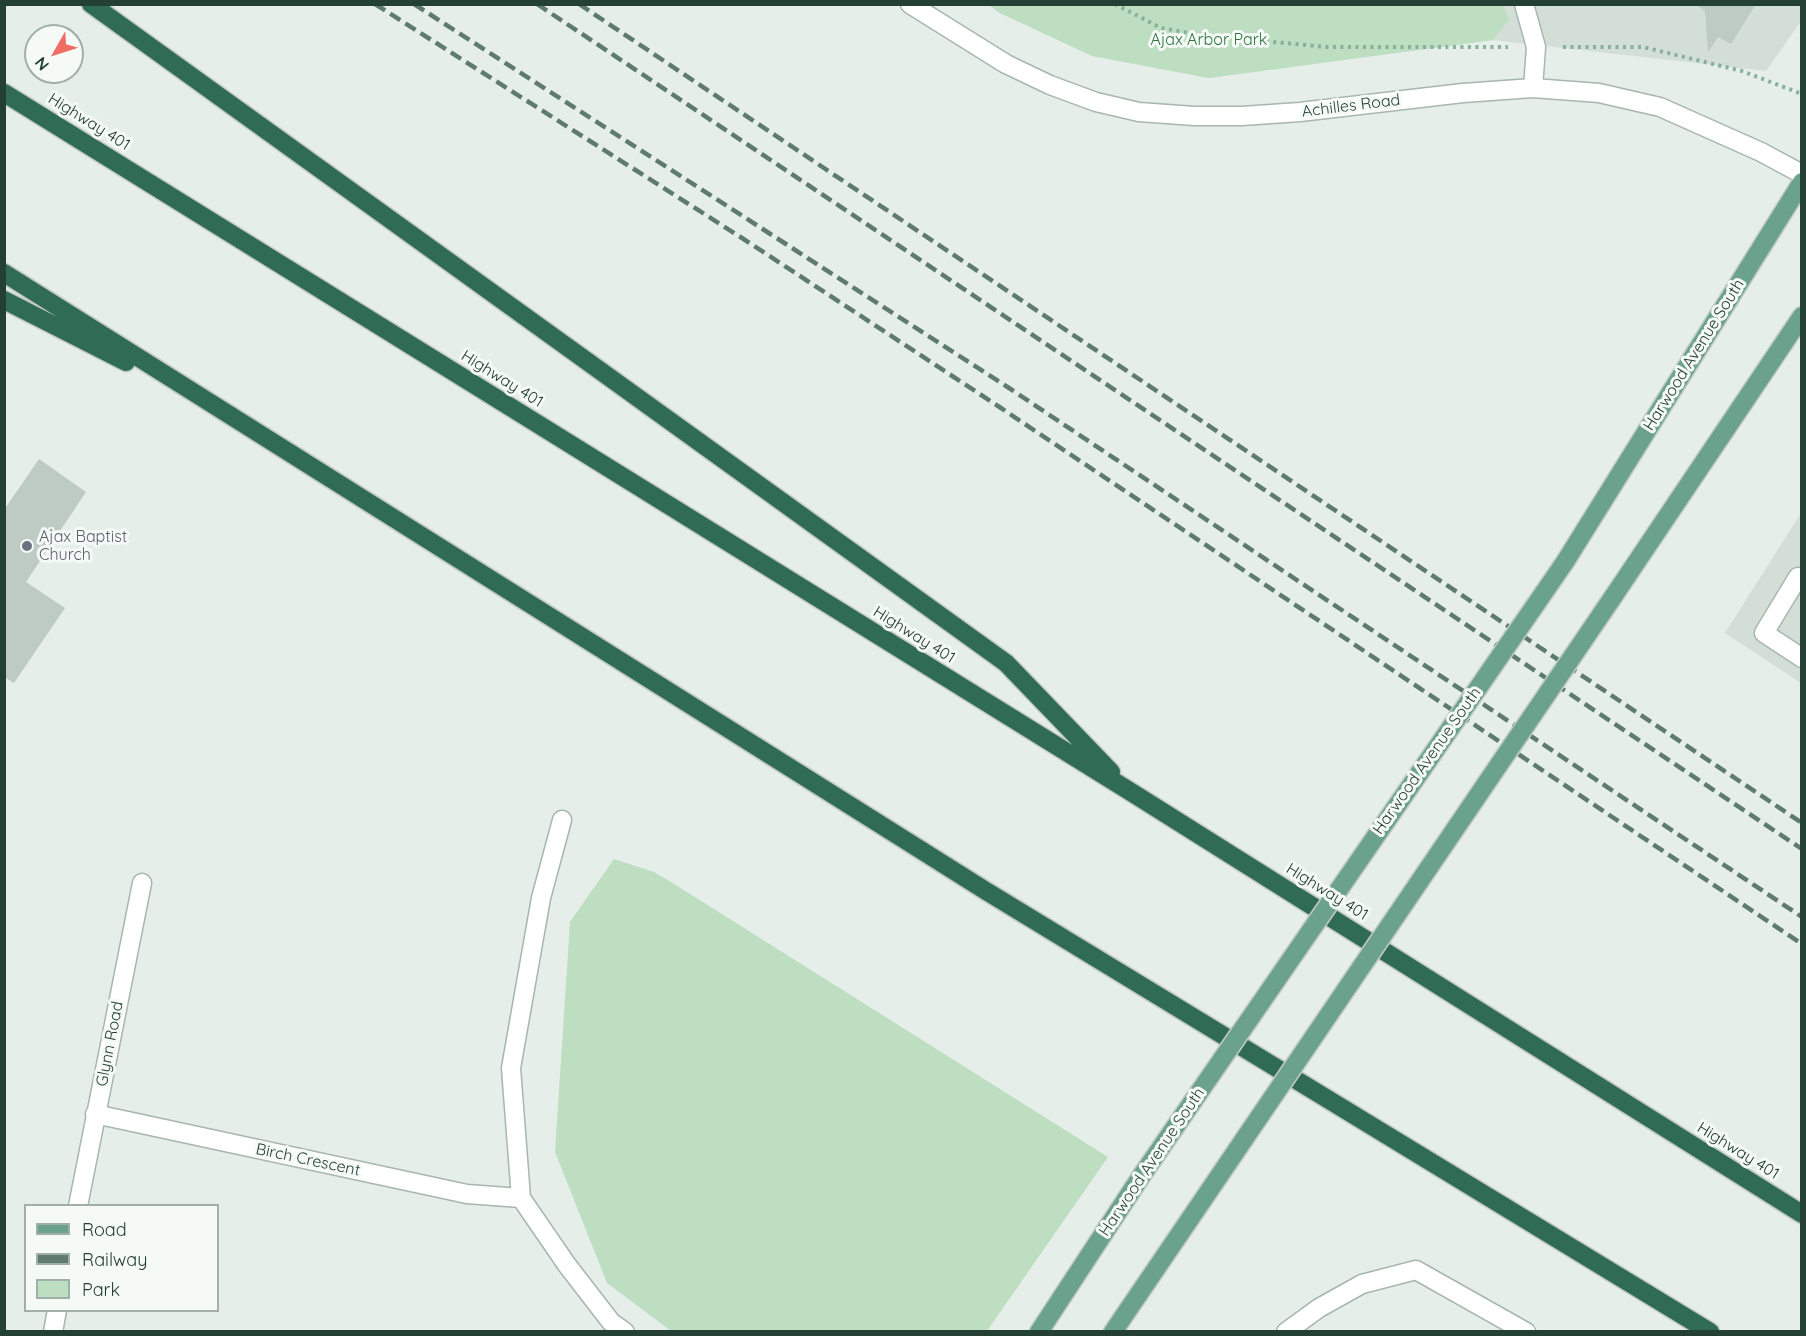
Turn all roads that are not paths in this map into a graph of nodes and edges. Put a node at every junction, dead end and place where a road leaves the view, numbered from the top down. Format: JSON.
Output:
{"nodes":[{"id":1,"x":91,"y":4,"type":"edge"},
{"id":2,"x":910,"y":4,"type":"edge"},
{"id":3,"x":1524,"y":4,"type":"edge"},
{"id":4,"x":1533,"y":88,"type":"junction"},
{"id":5,"x":4,"y":93,"type":"edge"},
{"id":6,"x":1802,"y":174,"type":"edge"},
{"id":7,"x":1802,"y":182,"type":"edge"},
{"id":8,"x":4,"y":273,"type":"edge"},
{"id":9,"x":4,"y":300,"type":"edge"},
{"id":10,"x":1802,"y":315,"type":"edge"},
{"id":11,"x":224,"y":411,"type":"junction"},
{"id":12,"x":1800,"y":578,"type":"edge"},
{"id":13,"x":1802,"y":658,"type":"edge"},
{"id":14,"x":1131,"y":792,"type":"junction"},
{"id":15,"x":562,"y":820,"type":"dead end"},
{"id":16,"x":142,"y":883,"type":"dead end"},
{"id":17,"x":95,"y":1114,"type":"junction"},
{"id":18,"x":521,"y":1198,"type":"junction"},
{"id":19,"x":78,"y":1204,"type":"edge"},
{"id":20,"x":1802,"y":1214,"type":"edge"},
{"id":21,"x":57,"y":1312,"type":"edge"},
{"id":22,"x":53,"y":1332,"type":"edge"},
{"id":23,"x":625,"y":1332,"type":"edge"},
{"id":24,"x":1040,"y":1332,"type":"edge"},
{"id":25,"x":1113,"y":1332,"type":"edge"},
{"id":26,"x":1286,"y":1332,"type":"edge"},
{"id":27,"x":1526,"y":1332,"type":"edge"},
{"id":28,"x":1710,"y":1332,"type":"edge"}],
"edges":[{"from":1,"to":14,"type":"highway"},
{"from":2,"to":4,"type":"street","name":"Achilles Road"},
{"from":3,"to":4,"type":"street"},
{"from":4,"to":6,"type":"street","name":"Achilles Road"},
{"from":5,"to":14,"type":"highway","name":"Highway 401"},
{"from":7,"to":24,"type":"main road","name":"Harwood Avenue South","bridge":true},
{"from":8,"to":11,"type":"highway"},
{"from":9,"to":11,"type":"highway"},
{"from":10,"to":25,"type":"main road","bridge":true},
{"from":11,"to":28,"type":"highway"},
{"from":12,"to":13,"type":"street"},
{"from":14,"to":20,"type":"highway","name":"Highway 401"},
{"from":15,"to":18,"type":"street"},
{"from":16,"to":17,"type":"street","name":"Glynn Road"},
{"from":17,"to":18,"type":"street","name":"Birch Crescent"},
{"from":17,"to":19,"type":"street","name":"Glynn Road"},
{"from":18,"to":23,"type":"street"},
{"from":21,"to":22,"type":"street"},
{"from":26,"to":27,"type":"street"}]}
